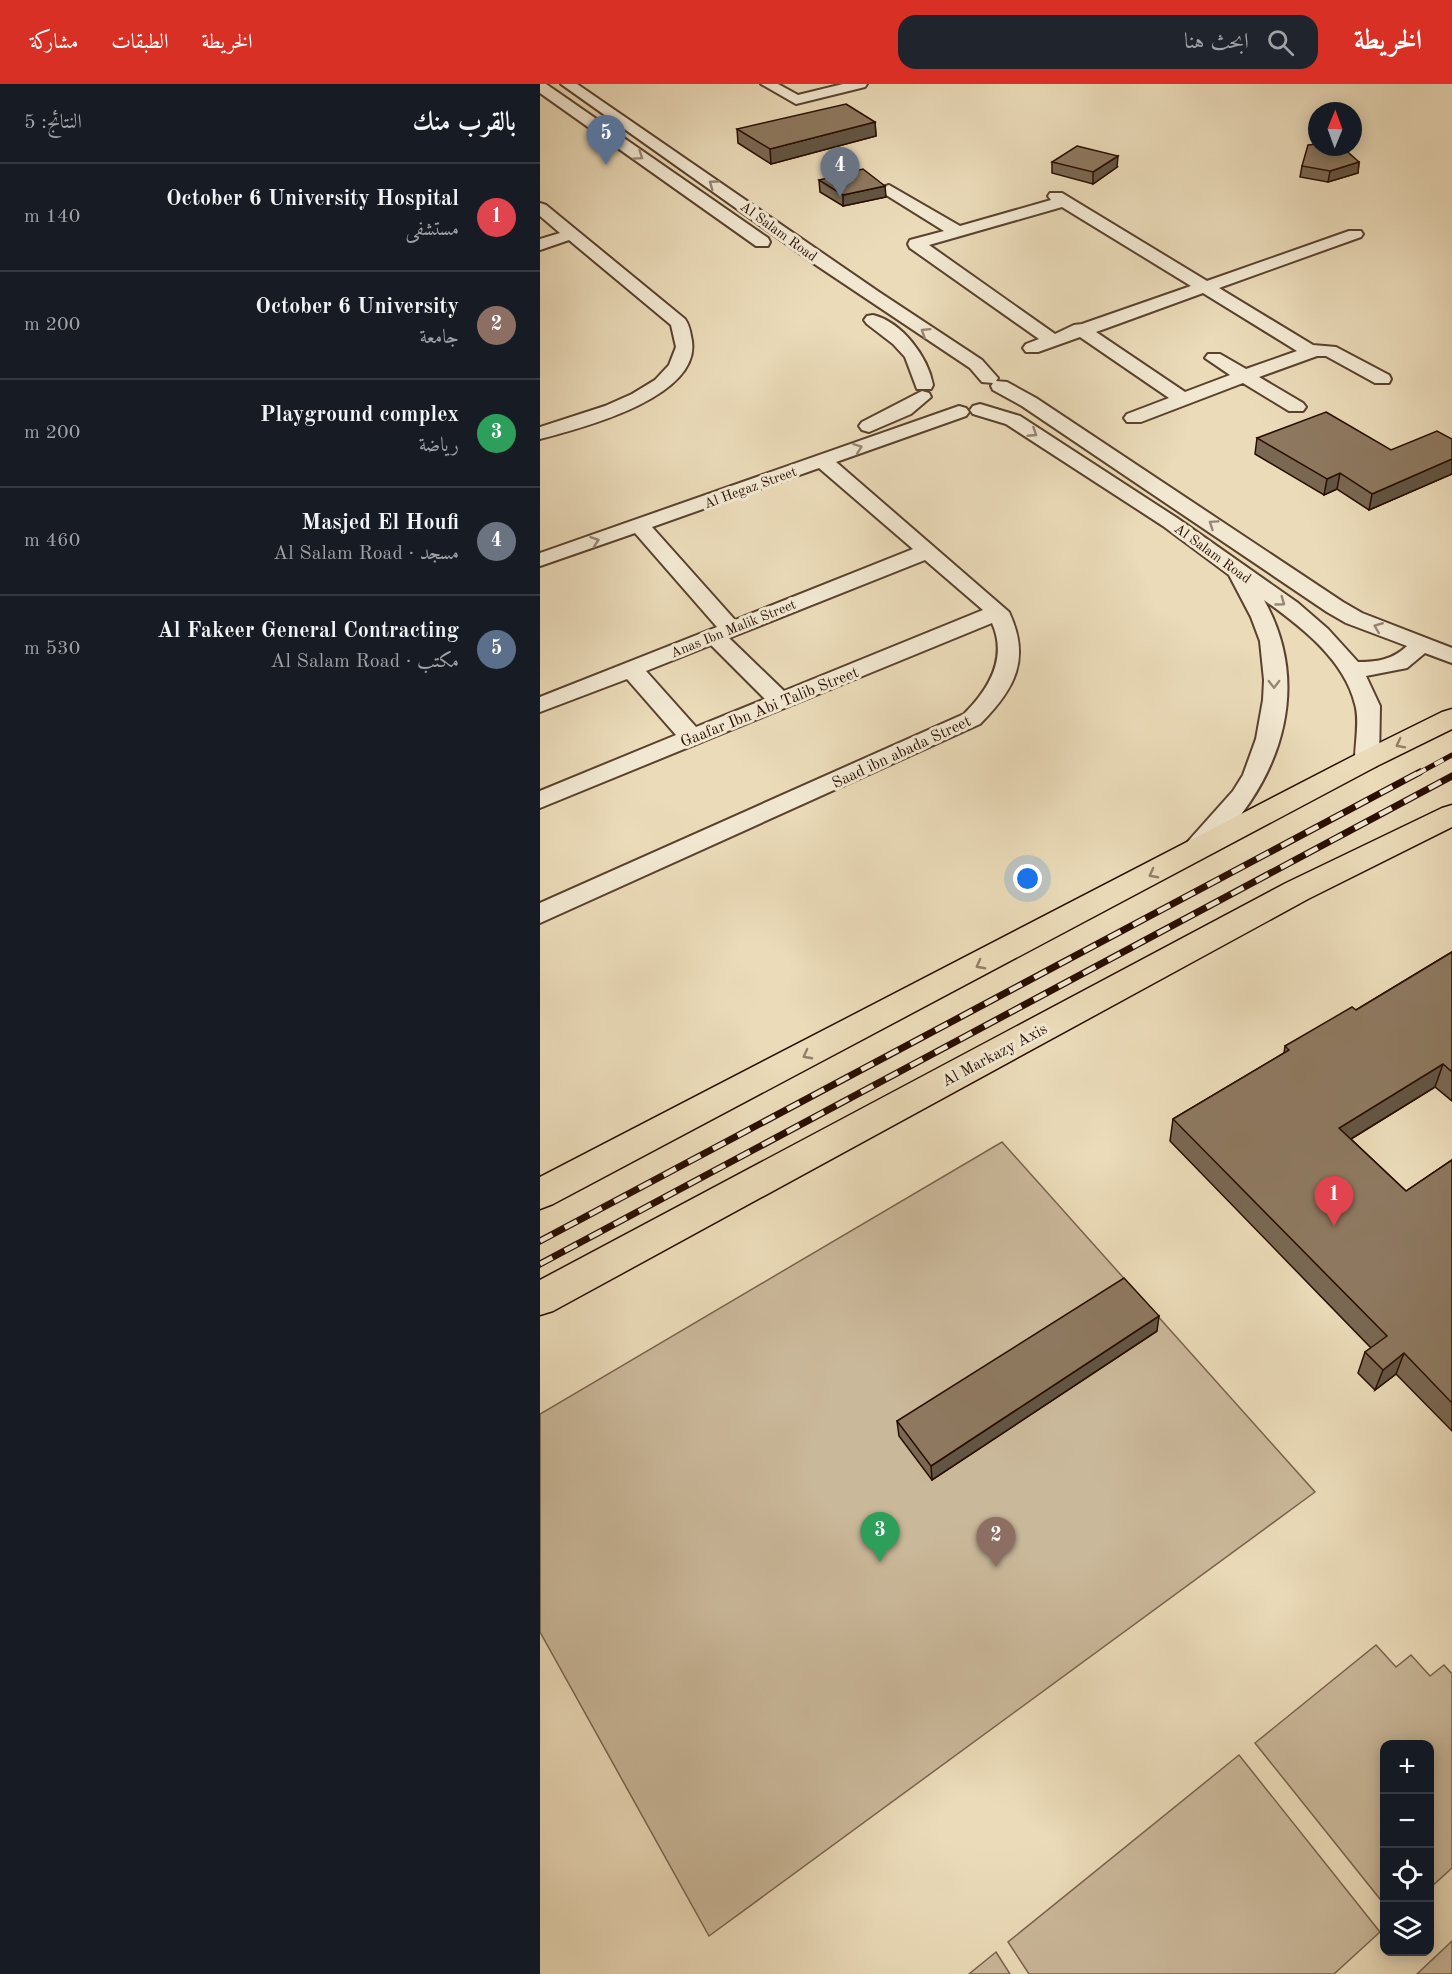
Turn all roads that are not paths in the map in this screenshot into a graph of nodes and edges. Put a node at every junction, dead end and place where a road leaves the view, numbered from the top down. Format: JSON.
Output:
{"nodes":[{"id":1,"x":568,"y":84,"type":"edge"},
{"id":2,"x":768,"y":84,"type":"edge"},
{"id":3,"x":860,"y":84,"type":"edge"},
{"id":4,"x":540,"y":87,"type":"edge"},
{"id":5,"x":889,"y":190,"type":"dead end"},
{"id":6,"x":540,"y":208,"type":"edge"},
{"id":7,"x":957,"y":231,"type":"junction"},
{"id":8,"x":572,"y":234,"type":"junction"},
{"id":9,"x":1354,"y":234,"type":"dead end"},
{"id":10,"x":540,"y":245,"type":"edge"},
{"id":11,"x":775,"y":252,"type":"dead end"},
{"id":12,"x":1203,"y":287,"type":"junction"},
{"id":13,"x":861,"y":311,"type":"dead end"},
{"id":14,"x":1080,"y":329,"type":"junction"},
{"id":15,"x":1052,"y":340,"type":"junction"},
{"id":16,"x":1032,"y":348,"type":"dead end"},
{"id":17,"x":953,"y":350,"type":"junction"},
{"id":18,"x":1310,"y":351,"type":"junction"},
{"id":19,"x":916,"y":358,"type":"junction"},
{"id":20,"x":1214,"y":358,"type":"dead end"},
{"id":21,"x":958,"y":372,"type":"dead end"},
{"id":22,"x":1244,"y":376,"type":"junction"},
{"id":23,"x":1382,"y":379,"type":"dead end"},
{"id":24,"x":994,"y":382,"type":"junction"},
{"id":25,"x":927,"y":386,"type":"junction"},
{"id":26,"x":1183,"y":399,"type":"junction"},
{"id":27,"x":1296,"y":407,"type":"dead end"},
{"id":28,"x":970,"y":411,"type":"junction"},
{"id":29,"x":1134,"y":418,"type":"dead end"},
{"id":30,"x":540,"y":433,"type":"edge"},
{"id":31,"x":823,"y":461,"type":"junction"},
{"id":32,"x":640,"y":526,"type":"junction"},
{"id":33,"x":540,"y":544,"type":"edge"},
{"id":34,"x":925,"y":552,"type":"junction"},
{"id":35,"x":540,"y":560,"type":"edge"},
{"id":36,"x":1237,"y":570,"type":"junction"},
{"id":37,"x":998,"y":612,"type":"junction"},
{"id":38,"x":723,"y":632,"type":"junction"},
{"id":39,"x":1420,"y":644,"type":"junction"},
{"id":40,"x":1452,"y":656,"type":"edge"},
{"id":41,"x":631,"y":669,"type":"junction"},
{"id":42,"x":1351,"y":669,"type":"junction"},
{"id":43,"x":781,"y":701,"type":"junction"},
{"id":44,"x":540,"y":705,"type":"edge"},
{"id":45,"x":1452,"y":718,"type":"edge"},
{"id":46,"x":692,"y":738,"type":"junction"},
{"id":47,"x":1367,"y":760,"type":"junction"},
{"id":48,"x":540,"y":800,"type":"edge"},
{"id":49,"x":1447,"y":819,"type":"edge"},
{"id":50,"x":1189,"y":856,"type":"junction"},
{"id":51,"x":540,"y":914,"type":"edge"},
{"id":52,"x":540,"y":1194,"type":"edge"},
{"id":53,"x":550,"y":1290,"type":"edge"}],
"edges":[{"from":17,"to":1,"type":"street","name":"Al Salam Road","one_way":true},
{"from":2,"to":3,"type":"street"},
{"from":4,"to":11,"type":"street","name":"Al Salam Road","one_way":true},
{"from":5,"to":7,"type":"street"},
{"from":6,"to":8,"type":"street"},
{"from":7,"to":12,"type":"street"},
{"from":7,"to":15,"type":"street"},
{"from":8,"to":10,"type":"street"},
{"from":8,"to":30,"type":"street"},
{"from":9,"to":12,"type":"street"},
{"from":12,"to":14,"type":"street"},
{"from":12,"to":18,"type":"street"},
{"from":13,"to":19,"type":"street"},
{"from":14,"to":15,"type":"street"},
{"from":14,"to":26,"type":"street"},
{"from":15,"to":16,"type":"street"},
{"from":17,"to":19,"type":"street"},
{"from":17,"to":24,"type":"street","name":"Al Salam Road"},
{"from":18,"to":22,"type":"street"},
{"from":18,"to":23,"type":"street"},
{"from":19,"to":25,"type":"street"},
{"from":20,"to":22,"type":"street"},
{"from":21,"to":24,"type":"street"},
{"from":22,"to":26,"type":"street"},
{"from":22,"to":27,"type":"street"},
{"from":24,"to":28,"type":"street"},
{"from":39,"to":24,"type":"street","name":"Al Salam Road","one_way":true},
{"from":25,"to":28,"type":"street","name":"Al Salam Road"},
{"from":25,"to":33,"type":"street","name":"Al Hegaz Street"},
{"from":26,"to":29,"type":"street"},
{"from":31,"to":28,"type":"street","name":"Al Hegaz Street","one_way":true},
{"from":28,"to":36,"type":"street","name":"Al Salam Road","one_way":true},
{"from":31,"to":32,"type":"street","name":"Al Hegaz Street"},
{"from":31,"to":34,"type":"street","name":"Saad ibn abada Street"},
{"from":35,"to":32,"type":"street","name":"Al Hegaz Street","one_way":true},
{"from":32,"to":38,"type":"street"},
{"from":34,"to":37,"type":"street","name":"Saad ibn abada Street"},
{"from":34,"to":38,"type":"street","name":"Anas Ibn Malik Street"},
{"from":36,"to":42,"type":"street","name":"Al Salam Road","one_way":true},
{"from":36,"to":50,"type":"street","one_way":true},
{"from":37,"to":43,"type":"street","name":"Gaafar Ibn Abi Talib Street"},
{"from":37,"to":51,"type":"street","name":"Saad ibn abada Street"},
{"from":38,"to":41,"type":"street","name":"Anas Ibn Malik Street"},
{"from":38,"to":43,"type":"street"},
{"from":39,"to":40,"type":"street","name":"Al Salam Road"},
{"from":39,"to":42,"type":"street"},
{"from":41,"to":44,"type":"street","name":"Anas Ibn Malik Street"},
{"from":41,"to":46,"type":"street"},
{"from":42,"to":47,"type":"street","name":"Al Salam Road"},
{"from":43,"to":46,"type":"street","name":"Gaafar Ibn Abi Talib Street"},
{"from":45,"to":47,"type":"main road","one_way":true},
{"from":46,"to":48,"type":"street","name":"Gaafar Ibn Abi Talib Street"},
{"from":47,"to":50,"type":"main road"},
{"from":49,"to":53,"type":"main road","name":"Al Markazy Axis"},
{"from":50,"to":52,"type":"main road","one_way":true}]}
